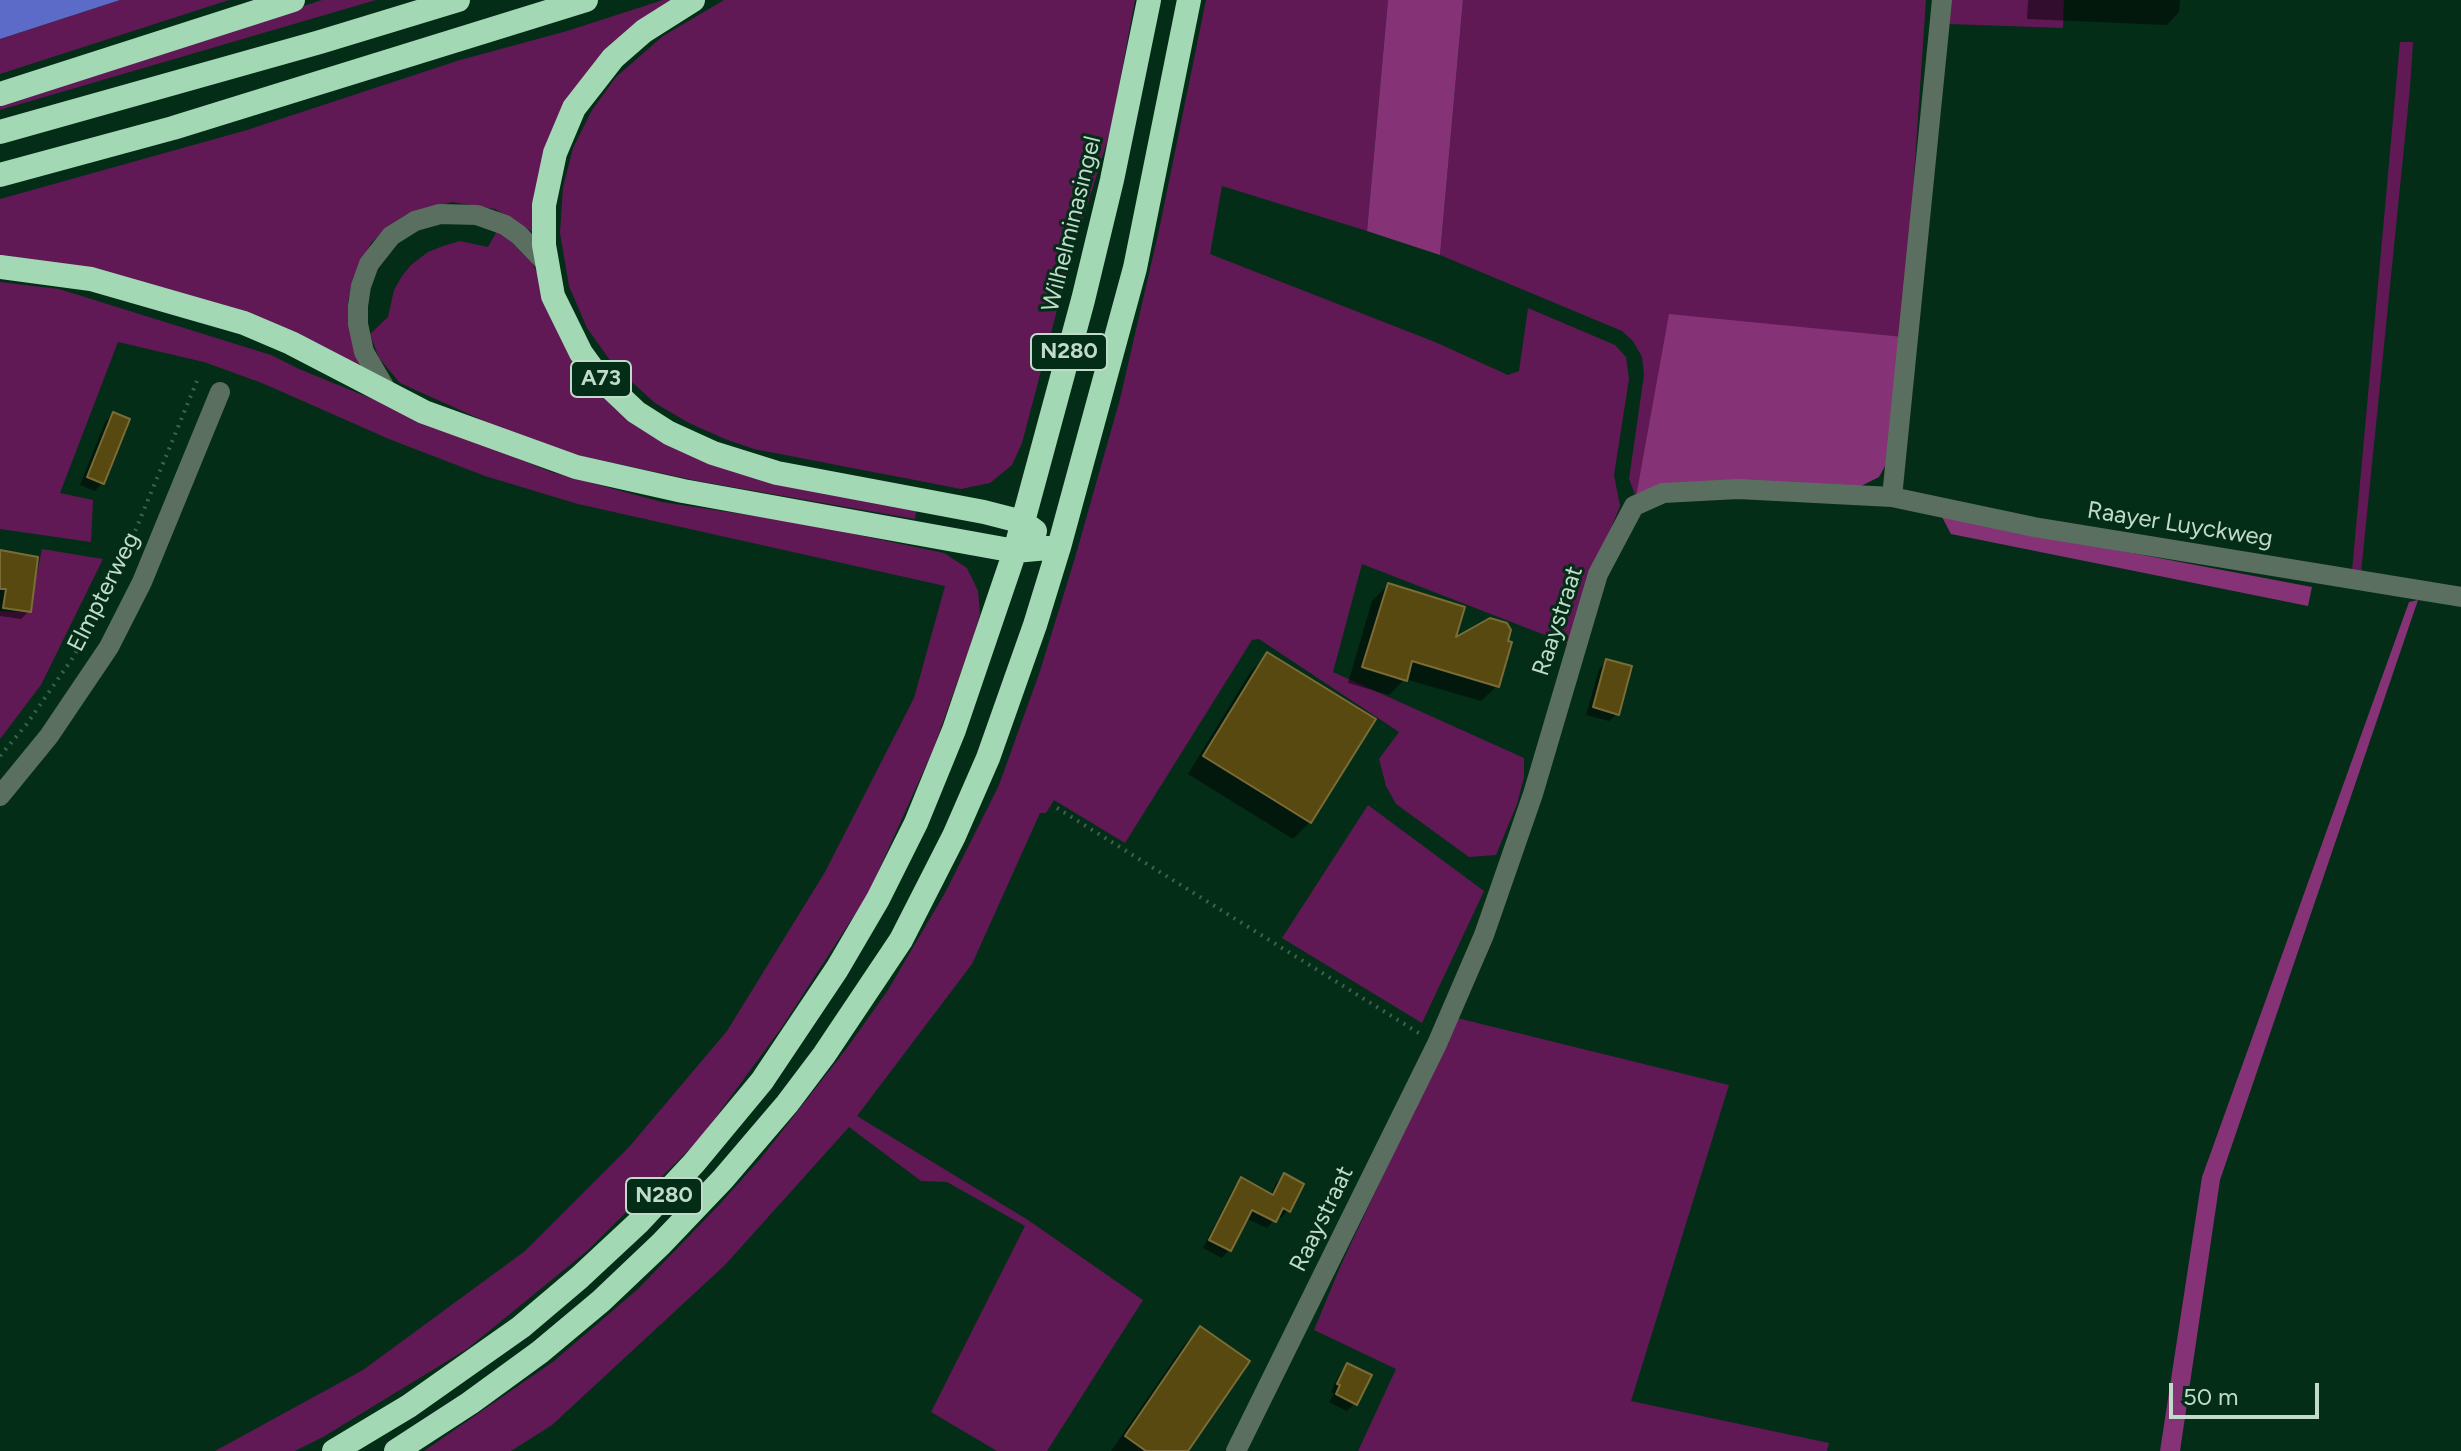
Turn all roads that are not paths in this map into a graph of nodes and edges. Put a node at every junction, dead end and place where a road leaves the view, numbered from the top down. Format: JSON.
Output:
{"nodes":[{"id":1,"x":293,"y":0,"type":"edge"},
{"id":2,"x":458,"y":0,"type":"edge"},
{"id":3,"x":586,"y":0,"type":"edge"},
{"id":4,"x":693,"y":0,"type":"edge"},
{"id":5,"x":1149,"y":0,"type":"edge"},
{"id":6,"x":1189,"y":0,"type":"edge"},
{"id":7,"x":1942,"y":0,"type":"edge"},
{"id":8,"x":0,"y":94,"type":"edge"},
{"id":9,"x":0,"y":132,"type":"edge"},
{"id":10,"x":0,"y":175,"type":"edge"},
{"id":11,"x":546,"y":263,"type":"junction"},
{"id":12,"x":0,"y":267,"type":"edge"},
{"id":13,"x":220,"y":392,"type":"dead end"},
{"id":14,"x":390,"y":396,"type":"junction"},
{"id":15,"x":1892,"y":497,"type":"junction"},
{"id":16,"x":1023,"y":522,"type":"junction"},
{"id":17,"x":1059,"y":547,"type":"junction"},
{"id":18,"x":1015,"y":551,"type":"junction"},
{"id":19,"x":2461,"y":597,"type":"edge"},
{"id":20,"x":0,"y":796,"type":"edge"},
{"id":21,"x":334,"y":1451,"type":"edge"},
{"id":22,"x":396,"y":1451,"type":"edge"},
{"id":23,"x":1236,"y":1451,"type":"edge"}],
"edges":[{"from":1,"to":8,"type":"highway"},
{"from":2,"to":9,"type":"highway"},
{"from":3,"to":10,"type":"highway"},
{"from":4,"to":11,"type":"highway","number":"A73"},
{"from":5,"to":16,"type":"highway","name":"Wilhelminasingel","number":"N280"},
{"from":6,"to":17,"type":"highway","number":"N280"},
{"from":7,"to":15,"type":"street"},
{"from":11,"to":14,"type":"street"},
{"from":11,"to":16,"type":"highway","number":"A73"},
{"from":12,"to":14,"type":"highway"},
{"from":13,"to":20,"type":"street","name":"Elmpterweg"},
{"from":14,"to":18,"type":"highway"},
{"from":15,"to":19,"type":"street","name":"Raayer Luyckweg"},
{"from":15,"to":23,"type":"street","name":"Raaystraat"},
{"from":16,"to":17,"type":"highway","number":"A73"},
{"from":16,"to":18,"type":"highway","name":"Wilhelminasingel","number":"N280"},
{"from":17,"to":18,"type":"highway"},
{"from":17,"to":22,"type":"highway","number":"N280"},
{"from":18,"to":21,"type":"highway","number":"N280"}]}
